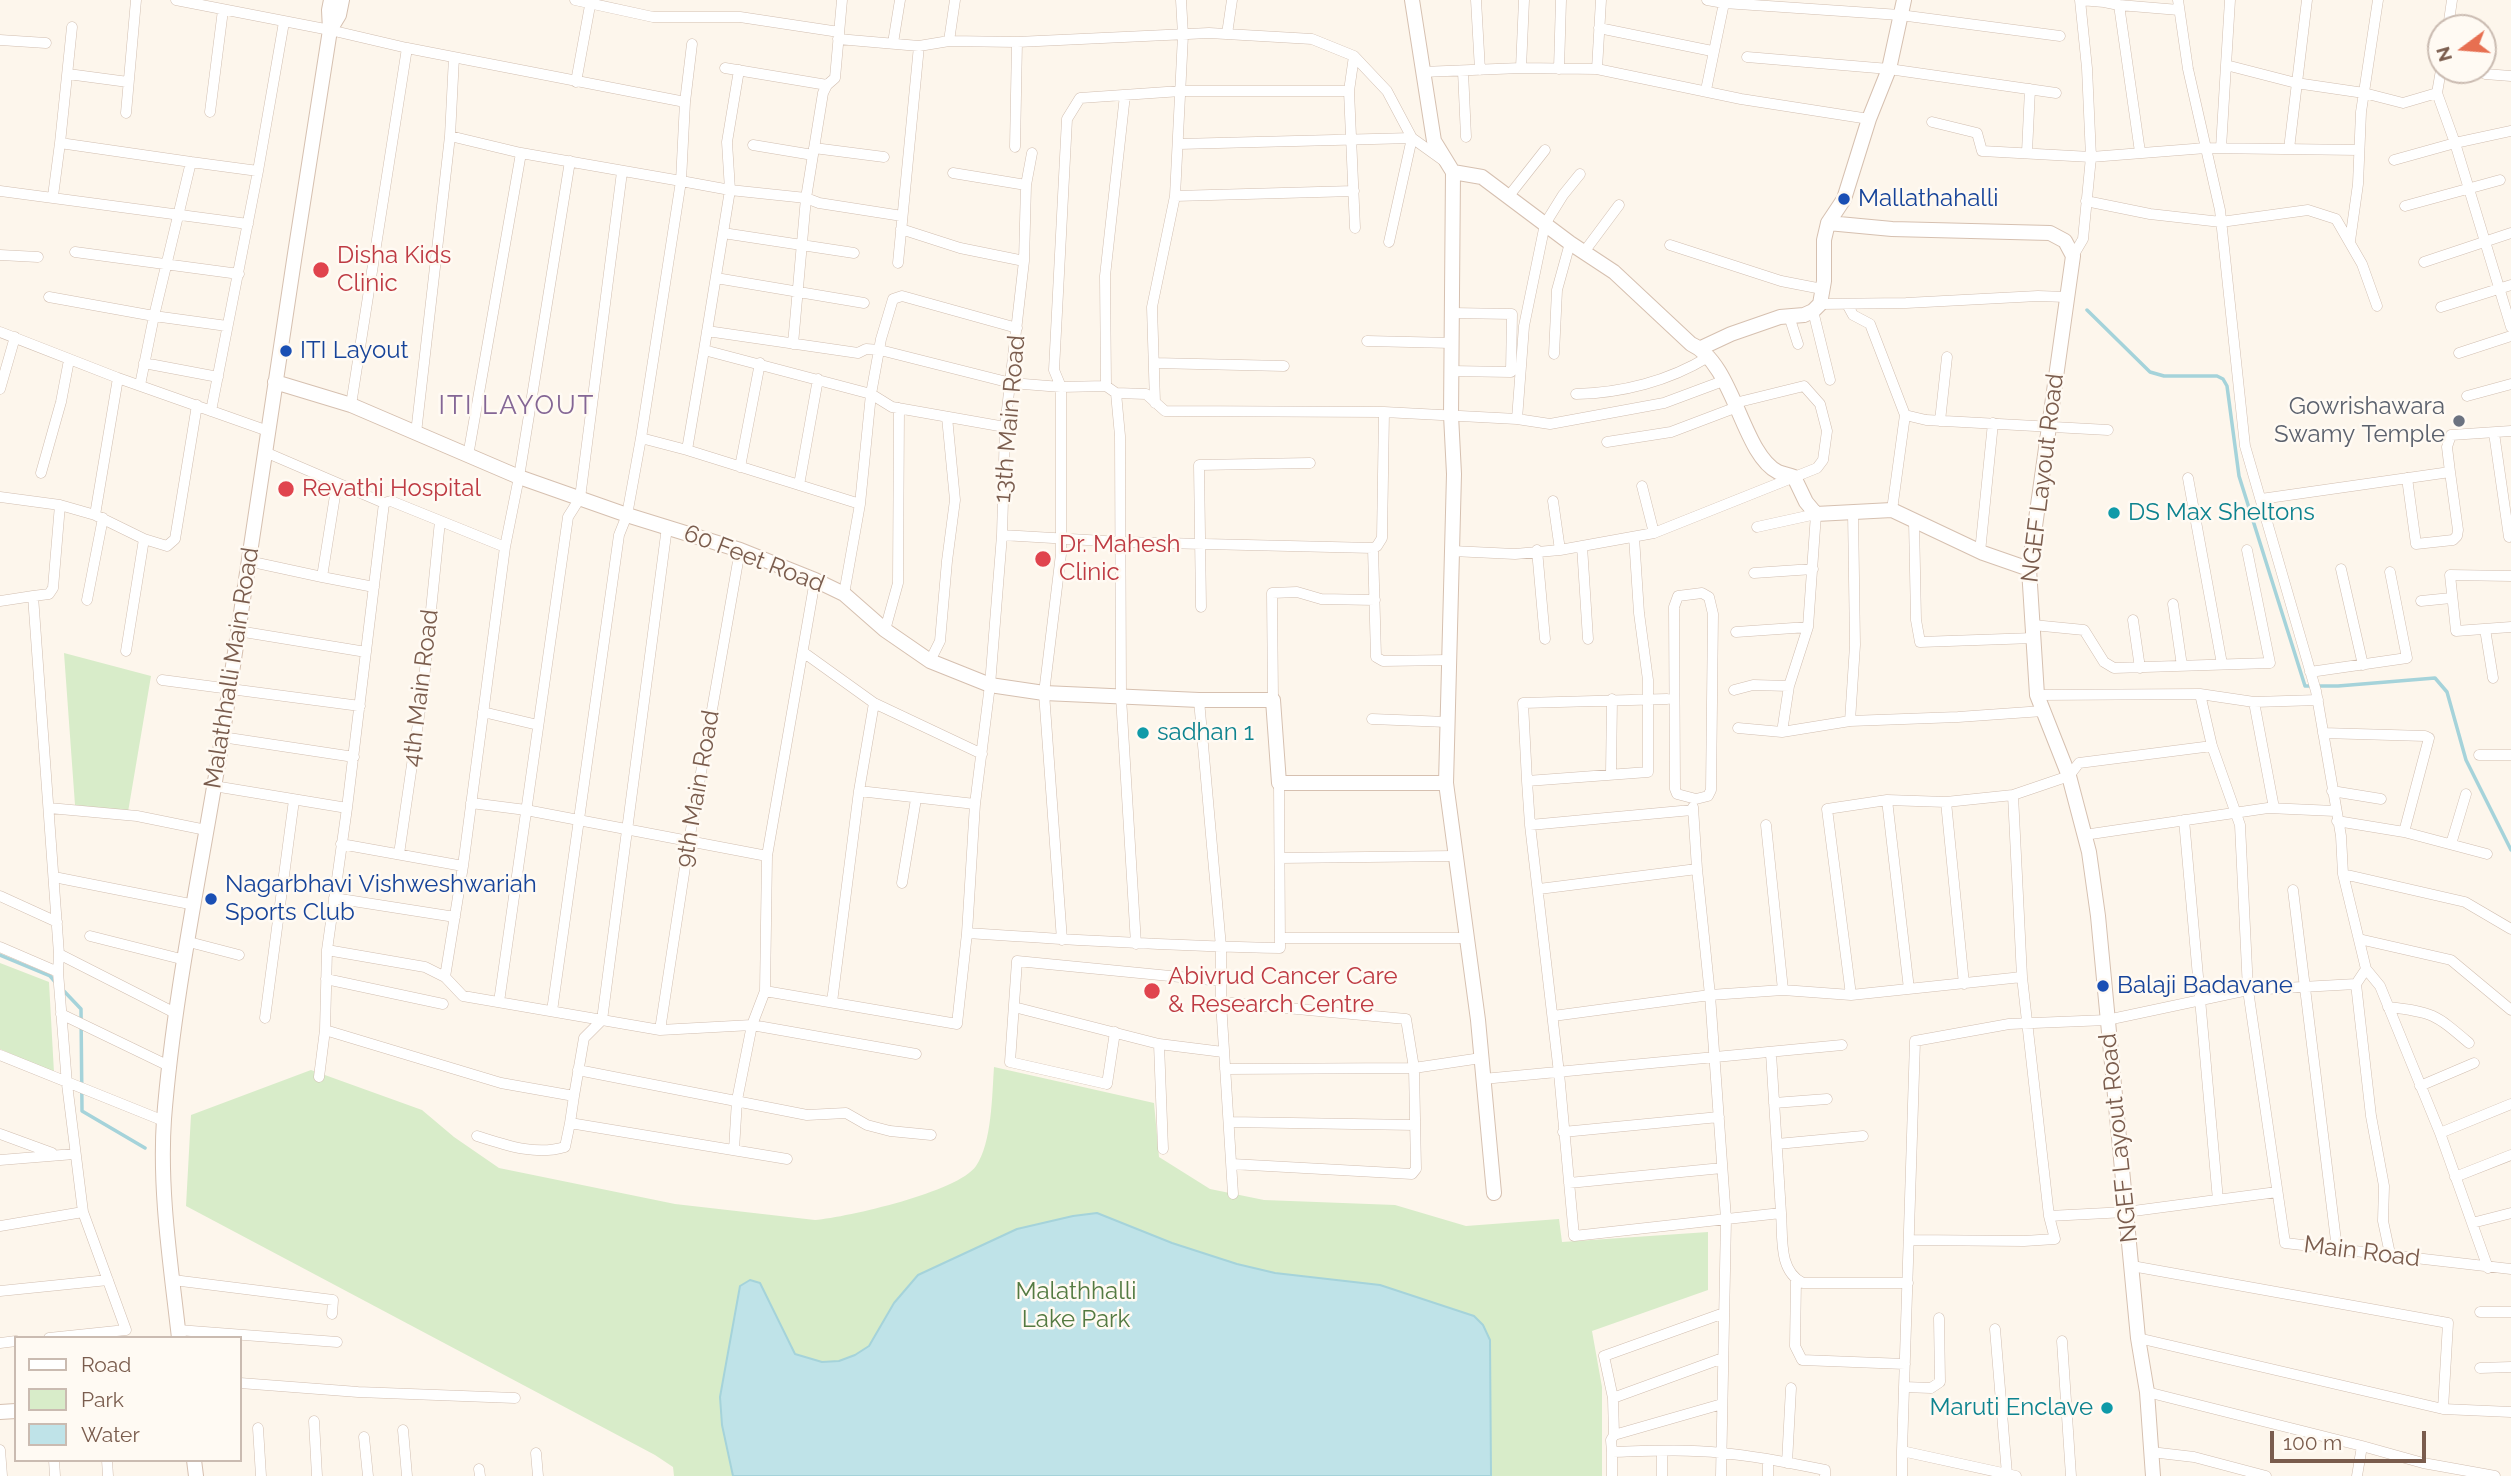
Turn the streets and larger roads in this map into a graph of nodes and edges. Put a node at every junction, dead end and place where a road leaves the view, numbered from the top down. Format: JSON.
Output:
{"nodes":[{"id":1,"x":136,"y":0,"type":"edge"},
{"id":2,"x":176,"y":0,"type":"edge"},
{"id":3,"x":331,"y":0,"type":"edge"},
{"id":4,"x":342,"y":0,"type":"edge"},
{"id":5,"x":575,"y":0,"type":"edge"},
{"id":6,"x":842,"y":0,"type":"edge"},
{"id":7,"x":900,"y":0,"type":"edge"},
{"id":8,"x":955,"y":0,"type":"edge"},
{"id":9,"x":1181,"y":0,"type":"edge"},
{"id":10,"x":1232,"y":0,"type":"edge"},
{"id":11,"x":1412,"y":0,"type":"edge"},
{"id":12,"x":1476,"y":0,"type":"edge"},
{"id":13,"x":1524,"y":0,"type":"edge"},
{"id":14,"x":1561,"y":0,"type":"edge"},
{"id":15,"x":1601,"y":0,"type":"edge"},
{"id":16,"x":1707,"y":0,"type":"edge"},
{"id":17,"x":1904,"y":0,"type":"edge"},
{"id":18,"x":2080,"y":0,"type":"edge"},
{"id":19,"x":2230,"y":0,"type":"edge"},
{"id":20,"x":2307,"y":0,"type":"edge"},
{"id":21,"x":2378,"y":0,"type":"edge"},
{"id":22,"x":591,"y":1,"type":"edge"},
{"id":23,"x":2104,"y":1,"type":"edge"},
{"id":24,"x":1724,"y":3,"type":"junction"},
{"id":25,"x":2119,"y":5,"type":"junction"},
{"id":26,"x":2178,"y":5,"type":"edge"},
{"id":27,"x":223,"y":10,"type":"junction"},
{"id":28,"x":1900,"y":15,"type":"junction"},
{"id":29,"x":284,"y":22,"type":"junction"},
{"id":30,"x":72,"y":27,"type":"dead end"},
{"id":31,"x":1600,"y":28,"type":"junction"},
{"id":32,"x":330,"y":30,"type":"junction"},
{"id":33,"x":1227,"y":34,"type":"junction"},
{"id":34,"x":1184,"y":35,"type":"junction"},
{"id":35,"x":839,"y":36,"type":"junction"},
{"id":36,"x":2060,"y":36,"type":"dead end"},
{"id":37,"x":0,"y":40,"type":"edge"},
{"id":38,"x":949,"y":41,"type":"junction"},
{"id":39,"x":1017,"y":42,"type":"junction"},
{"id":40,"x":46,"y":43,"type":"dead end"},
{"id":41,"x":893,"y":43,"type":"junction"},
{"id":42,"x":692,"y":44,"type":"dead end"},
{"id":43,"x":919,"y":46,"type":"junction"},
{"id":44,"x":407,"y":48,"type":"junction"},
{"id":45,"x":1712,"y":51,"type":"junction"},
{"id":46,"x":1354,"y":56,"type":"junction"},
{"id":47,"x":454,"y":57,"type":"junction"},
{"id":48,"x":1747,"y":57,"type":"dead end"},
{"id":49,"x":2226,"y":65,"type":"junction"},
{"id":50,"x":725,"y":68,"type":"dead end"},
{"id":51,"x":1521,"y":68,"type":"junction"},
{"id":52,"x":1559,"y":69,"type":"junction"},
{"id":53,"x":1597,"y":69,"type":"junction"},
{"id":54,"x":1889,"y":69,"type":"junction"},
{"id":55,"x":739,"y":70,"type":"junction"},
{"id":56,"x":1480,"y":70,"type":"junction"},
{"id":57,"x":1463,"y":71,"type":"junction"},
{"id":58,"x":1422,"y":72,"type":"junction"},
{"id":59,"x":68,"y":74,"type":"junction"},
{"id":60,"x":128,"y":82,"type":"junction"},
{"id":61,"x":576,"y":82,"type":"junction"},
{"id":62,"x":2296,"y":83,"type":"junction"},
{"id":63,"x":2439,"y":84,"type":"edge"},
{"id":64,"x":827,"y":85,"type":"junction"},
{"id":65,"x":2030,"y":89,"type":"junction"},
{"id":66,"x":1706,"y":90,"type":"junction"},
{"id":67,"x":1181,"y":91,"type":"junction"},
{"id":68,"x":1349,"y":91,"type":"junction"},
{"id":69,"x":2056,"y":93,"type":"dead end"},
{"id":70,"x":2364,"y":93,"type":"junction"},
{"id":71,"x":2437,"y":93,"type":"junction"},
{"id":72,"x":1125,"y":95,"type":"junction"},
{"id":73,"x":685,"y":102,"type":"junction"},
{"id":74,"x":210,"y":112,"type":"dead end"},
{"id":75,"x":126,"y":113,"type":"dead end"},
{"id":76,"x":1869,"y":119,"type":"junction"},
{"id":77,"x":1932,"y":122,"type":"dead end"},
{"id":78,"x":2511,"y":131,"type":"edge"},
{"id":79,"x":450,"y":136,"type":"junction"},
{"id":80,"x":1466,"y":137,"type":"dead end"},
{"id":81,"x":1412,"y":138,"type":"junction"},
{"id":82,"x":1351,"y":139,"type":"junction"},
{"id":83,"x":60,"y":143,"type":"junction"},
{"id":84,"x":2455,"y":143,"type":"junction"},
{"id":85,"x":1179,"y":144,"type":"junction"},
{"id":86,"x":752,"y":145,"type":"dead end"},
{"id":87,"x":1015,"y":147,"type":"dead end"},
{"id":88,"x":2206,"y":148,"type":"junction"},
{"id":89,"x":2221,"y":148,"type":"junction"},
{"id":90,"x":2289,"y":149,"type":"junction"},
{"id":91,"x":1545,"y":150,"type":"dead end"},
{"id":92,"x":2359,"y":150,"type":"junction"},
{"id":93,"x":813,"y":152,"type":"junction"},
{"id":94,"x":2027,"y":152,"type":"junction"},
{"id":95,"x":2140,"y":152,"type":"junction"},
{"id":96,"x":521,"y":153,"type":"junction"},
{"id":97,"x":1032,"y":153,"type":"dead end"},
{"id":98,"x":884,"y":157,"type":"dead end"},
{"id":99,"x":2091,"y":158,"type":"junction"},
{"id":100,"x":2394,"y":160,"type":"dead end"},
{"id":101,"x":570,"y":161,"type":"junction"},
{"id":102,"x":191,"y":162,"type":"junction"},
{"id":103,"x":1450,"y":168,"type":"junction"},
{"id":104,"x":258,"y":172,"type":"junction"},
{"id":105,"x":622,"y":172,"type":"junction"},
{"id":106,"x":953,"y":173,"type":"dead end"},
{"id":107,"x":1580,"y":174,"type":"dead end"},
{"id":108,"x":2500,"y":180,"type":"dead end"},
{"id":109,"x":681,"y":181,"type":"junction"},
{"id":110,"x":1026,"y":185,"type":"junction"},
{"id":111,"x":2469,"y":189,"type":"junction"},
{"id":112,"x":730,"y":190,"type":"junction"},
{"id":113,"x":0,"y":191,"type":"edge"},
{"id":114,"x":1354,"y":191,"type":"junction"},
{"id":115,"x":53,"y":196,"type":"junction"},
{"id":116,"x":1175,"y":196,"type":"junction"},
{"id":117,"x":1508,"y":197,"type":"junction"},
{"id":118,"x":806,"y":198,"type":"junction"},
{"id":119,"x":2086,"y":201,"type":"junction"},
{"id":120,"x":1619,"y":205,"type":"dead end"},
{"id":121,"x":2405,"y":206,"type":"dead end"},
{"id":122,"x":180,"y":214,"type":"junction"},
{"id":123,"x":902,"y":216,"type":"junction"},
{"id":124,"x":2221,"y":222,"type":"junction"},
{"id":125,"x":1828,"y":223,"type":"junction"},
{"id":126,"x":248,"y":224,"type":"junction"},
{"id":127,"x":1545,"y":224,"type":"junction"},
{"id":128,"x":1355,"y":228,"type":"dead end"},
{"id":129,"x":901,"y":229,"type":"junction"},
{"id":130,"x":723,"y":233,"type":"junction"},
{"id":131,"x":2511,"y":233,"type":"edge"},
{"id":132,"x":2350,"y":241,"type":"junction"},
{"id":133,"x":1389,"y":242,"type":"dead end"},
{"id":134,"x":2485,"y":242,"type":"junction"},
{"id":135,"x":1570,"y":243,"type":"junction"},
{"id":136,"x":802,"y":245,"type":"junction"},
{"id":137,"x":1670,"y":245,"type":"dead end"},
{"id":138,"x":75,"y":252,"type":"dead end"},
{"id":139,"x":1584,"y":252,"type":"junction"},
{"id":140,"x":854,"y":253,"type":"dead end"},
{"id":141,"x":0,"y":255,"type":"edge"},
{"id":142,"x":2073,"y":256,"type":"junction"},
{"id":143,"x":38,"y":257,"type":"dead end"},
{"id":144,"x":1024,"y":261,"type":"junction"},
{"id":145,"x":2424,"y":262,"type":"dead end"},
{"id":146,"x":898,"y":263,"type":"dead end"},
{"id":147,"x":167,"y":264,"type":"junction"},
{"id":148,"x":239,"y":274,"type":"junction"},
{"id":149,"x":716,"y":278,"type":"junction"},
{"id":150,"x":2511,"y":285,"type":"edge"},
{"id":151,"x":1822,"y":289,"type":"junction"},
{"id":152,"x":2499,"y":289,"type":"junction"},
{"id":153,"x":799,"y":293,"type":"junction"},
{"id":154,"x":49,"y":297,"type":"dead end"},
{"id":155,"x":2066,"y":297,"type":"junction"},
{"id":156,"x":864,"y":303,"type":"dead end"},
{"id":157,"x":1847,"y":303,"type":"junction"},
{"id":158,"x":2377,"y":306,"type":"dead end"},
{"id":159,"x":1817,"y":307,"type":"junction"},
{"id":160,"x":2441,"y":307,"type":"dead end"},
{"id":161,"x":1452,"y":313,"type":"junction"},
{"id":162,"x":154,"y":316,"type":"junction"},
{"id":163,"x":1789,"y":316,"type":"junction"},
{"id":164,"x":227,"y":326,"type":"junction"},
{"id":165,"x":2511,"y":327,"type":"edge"},
{"id":166,"x":1017,"y":328,"type":"junction"},
{"id":167,"x":707,"y":331,"type":"junction"},
{"id":168,"x":0,"y":332,"type":"edge"},
{"id":169,"x":2511,"y":336,"type":"edge"},
{"id":170,"x":15,"y":338,"type":"junction"},
{"id":171,"x":1367,"y":341,"type":"dead end"},
{"id":172,"x":1452,"y":343,"type":"junction"},
{"id":173,"x":793,"y":344,"type":"junction"},
{"id":174,"x":1798,"y":344,"type":"dead end"},
{"id":175,"x":704,"y":350,"type":"junction"},
{"id":176,"x":880,"y":350,"type":"junction"},
{"id":177,"x":1705,"y":353,"type":"junction"},
{"id":178,"x":2459,"y":353,"type":"dead end"},
{"id":179,"x":1553,"y":354,"type":"dead end"},
{"id":180,"x":1947,"y":357,"type":"dead end"},
{"id":181,"x":69,"y":360,"type":"junction"},
{"id":182,"x":144,"y":363,"type":"junction"},
{"id":183,"x":760,"y":363,"type":"junction"},
{"id":184,"x":1154,"y":363,"type":"junction"},
{"id":185,"x":1284,"y":366,"type":"dead end"},
{"id":186,"x":1451,"y":371,"type":"junction"},
{"id":187,"x":218,"y":377,"type":"junction"},
{"id":188,"x":118,"y":378,"type":"junction"},
{"id":189,"x":818,"y":379,"type":"junction"},
{"id":190,"x":1830,"y":380,"type":"dead end"},
{"id":191,"x":1723,"y":381,"type":"junction"},
{"id":192,"x":275,"y":382,"type":"junction"},
{"id":193,"x":1011,"y":383,"type":"junction"},
{"id":194,"x":2511,"y":384,"type":"edge"},
{"id":195,"x":140,"y":385,"type":"junction"},
{"id":196,"x":1106,"y":386,"type":"junction"},
{"id":197,"x":1061,"y":387,"type":"junction"},
{"id":198,"x":0,"y":389,"type":"edge"},
{"id":199,"x":1116,"y":393,"type":"junction"},
{"id":200,"x":871,"y":394,"type":"junction"},
{"id":201,"x":1576,"y":394,"type":"dead end"},
{"id":202,"x":2467,"y":396,"type":"dead end"},
{"id":203,"x":1156,"y":402,"type":"junction"},
{"id":204,"x":197,"y":405,"type":"junction"},
{"id":205,"x":351,"y":405,"type":"junction"},
{"id":206,"x":1736,"y":405,"type":"junction"},
{"id":207,"x":899,"y":408,"type":"junction"},
{"id":208,"x":211,"y":411,"type":"junction"},
{"id":209,"x":1384,"y":412,"type":"junction"},
{"id":210,"x":1451,"y":415,"type":"junction"},
{"id":211,"x":1905,"y":415,"type":"junction"},
{"id":212,"x":947,"y":418,"type":"junction"},
{"id":213,"x":1517,"y":419,"type":"junction"},
{"id":214,"x":1940,"y":421,"type":"junction"},
{"id":215,"x":1993,"y":423,"type":"junction"},
{"id":216,"x":2048,"y":426,"type":"junction"},
{"id":217,"x":1005,"y":427,"type":"junction"},
{"id":218,"x":2108,"y":430,"type":"dead end"},
{"id":219,"x":268,"y":431,"type":"junction"},
{"id":220,"x":2511,"y":431,"type":"edge"},
{"id":221,"x":416,"y":433,"type":"junction"},
{"id":222,"x":2494,"y":433,"type":"junction"},
{"id":223,"x":641,"y":438,"type":"junction"},
{"id":224,"x":1607,"y":442,"type":"dead end"},
{"id":225,"x":687,"y":450,"type":"junction"},
{"id":226,"x":265,"y":452,"type":"junction"},
{"id":227,"x":468,"y":456,"type":"junction"},
{"id":228,"x":1310,"y":463,"type":"dead end"},
{"id":229,"x":740,"y":467,"type":"junction"},
{"id":230,"x":2450,"y":471,"type":"junction"},
{"id":231,"x":41,"y":473,"type":"dead end"},
{"id":232,"x":519,"y":477,"type":"junction"},
{"id":233,"x":1794,"y":477,"type":"junction"},
{"id":234,"x":2188,"y":478,"type":"dead end"},
{"id":235,"x":2407,"y":478,"type":"junction"},
{"id":236,"x":337,"y":483,"type":"junction"},
{"id":237,"x":799,"y":485,"type":"junction"},
{"id":238,"x":1642,"y":486,"type":"dead end"},
{"id":239,"x":0,"y":496,"type":"edge"},
{"id":240,"x":580,"y":498,"type":"junction"},
{"id":241,"x":2261,"y":499,"type":"junction"},
{"id":242,"x":1553,"y":500,"type":"dead end"},
{"id":243,"x":384,"y":503,"type":"junction"},
{"id":244,"x":860,"y":504,"type":"junction"},
{"id":245,"x":60,"y":505,"type":"junction"},
{"id":246,"x":1892,"y":510,"type":"junction"},
{"id":247,"x":1853,"y":512,"type":"junction"},
{"id":248,"x":1816,"y":514,"type":"junction"},
{"id":249,"x":626,"y":515,"type":"junction"},
{"id":250,"x":99,"y":516,"type":"junction"},
{"id":251,"x":440,"y":521,"type":"junction"},
{"id":252,"x":1914,"y":521,"type":"junction"},
{"id":253,"x":667,"y":527,"type":"junction"},
{"id":254,"x":1757,"y":527,"type":"dead end"},
{"id":255,"x":1654,"y":533,"type":"junction"},
{"id":256,"x":1002,"y":536,"type":"junction"},
{"id":257,"x":1634,"y":537,"type":"junction"},
{"id":258,"x":2509,"y":537,"type":"dead end"},
{"id":259,"x":1062,"y":538,"type":"junction"},
{"id":260,"x":144,"y":539,"type":"junction"},
{"id":261,"x":1121,"y":542,"type":"junction"},
{"id":262,"x":1199,"y":544,"type":"junction"},
{"id":263,"x":1582,"y":546,"type":"junction"},
{"id":264,"x":505,"y":547,"type":"junction"},
{"id":265,"x":1373,"y":548,"type":"junction"},
{"id":266,"x":740,"y":550,"type":"junction"},
{"id":267,"x":1537,"y":550,"type":"junction"},
{"id":268,"x":1560,"y":550,"type":"junction"},
{"id":269,"x":2247,"y":550,"type":"dead end"},
{"id":270,"x":1452,"y":551,"type":"junction"},
{"id":271,"x":1980,"y":552,"type":"junction"},
{"id":272,"x":248,"y":561,"type":"junction"},
{"id":273,"x":1813,"y":569,"type":"junction"},
{"id":274,"x":2029,"y":569,"type":"junction"},
{"id":275,"x":2342,"y":569,"type":"dead end"},
{"id":276,"x":2390,"y":572,"type":"dead end"},
{"id":277,"x":1754,"y":573,"type":"dead end"},
{"id":278,"x":2511,"y":576,"type":"edge"},
{"id":279,"x":322,"y":577,"type":"junction"},
{"id":280,"x":815,"y":580,"type":"junction"},
{"id":281,"x":374,"y":587,"type":"junction"},
{"id":282,"x":844,"y":594,"type":"junction"},
{"id":283,"x":33,"y":596,"type":"junction"},
{"id":284,"x":2451,"y":598,"type":"junction"},
{"id":285,"x":87,"y":600,"type":"dead end"},
{"id":286,"x":1375,"y":600,"type":"junction"},
{"id":287,"x":0,"y":601,"type":"edge"},
{"id":288,"x":2421,"y":601,"type":"dead end"},
{"id":289,"x":2173,"y":604,"type":"dead end"},
{"id":290,"x":1201,"y":607,"type":"dead end"},
{"id":291,"x":2133,"y":620,"type":"dead end"},
{"id":292,"x":1808,"y":627,"type":"junction"},
{"id":293,"x":2511,"y":627,"type":"edge"},
{"id":294,"x":2485,"y":629,"type":"junction"},
{"id":295,"x":237,"y":631,"type":"junction"},
{"id":296,"x":886,"y":631,"type":"junction"},
{"id":297,"x":2033,"y":631,"type":"junction"},
{"id":298,"x":1736,"y":632,"type":"dead end"},
{"id":299,"x":1545,"y":639,"type":"dead end"},
{"id":300,"x":1588,"y":639,"type":"dead end"},
{"id":301,"x":126,"y":651,"type":"dead end"},
{"id":302,"x":366,"y":652,"type":"junction"},
{"id":303,"x":803,"y":652,"type":"junction"},
{"id":304,"x":1449,"y":660,"type":"junction"},
{"id":305,"x":930,"y":661,"type":"junction"},
{"id":306,"x":2222,"y":664,"type":"junction"},
{"id":307,"x":2363,"y":665,"type":"junction"},
{"id":308,"x":2182,"y":666,"type":"junction"},
{"id":309,"x":2140,"y":668,"type":"junction"},
{"id":310,"x":2311,"y":676,"type":"junction"},
{"id":311,"x":2493,"y":678,"type":"dead end"},
{"id":312,"x":162,"y":680,"type":"dead end"},
{"id":313,"x":990,"y":685,"type":"junction"},
{"id":314,"x":1790,"y":686,"type":"junction"},
{"id":315,"x":229,"y":688,"type":"junction"},
{"id":316,"x":1734,"y":690,"type":"dead end"},
{"id":317,"x":1044,"y":694,"type":"junction"},
{"id":318,"x":2200,"y":694,"type":"junction"},
{"id":319,"x":2037,"y":695,"type":"junction"},
{"id":320,"x":2317,"y":696,"type":"junction"},
{"id":321,"x":1121,"y":697,"type":"junction"},
{"id":322,"x":1612,"y":699,"type":"junction"},
{"id":323,"x":1667,"y":699,"type":"dead end"},
{"id":324,"x":1273,"y":700,"type":"junction"},
{"id":325,"x":1199,"y":701,"type":"junction"},
{"id":326,"x":1648,"y":701,"type":"junction"},
{"id":327,"x":2254,"y":702,"type":"junction"},
{"id":328,"x":874,"y":703,"type":"junction"},
{"id":329,"x":360,"y":706,"type":"junction"},
{"id":330,"x":2043,"y":711,"type":"junction"},
{"id":331,"x":483,"y":712,"type":"junction"},
{"id":332,"x":1372,"y":719,"type":"dead end"},
{"id":333,"x":1850,"y":721,"type":"junction"},
{"id":334,"x":1447,"y":722,"type":"junction"},
{"id":335,"x":538,"y":725,"type":"junction"},
{"id":336,"x":1738,"y":728,"type":"dead end"},
{"id":337,"x":1782,"y":732,"type":"junction"},
{"id":338,"x":2323,"y":733,"type":"junction"},
{"id":339,"x":222,"y":737,"type":"junction"},
{"id":340,"x":2213,"y":746,"type":"junction"},
{"id":341,"x":982,"y":754,"type":"junction"},
{"id":342,"x":2479,"y":755,"type":"dead end"},
{"id":343,"x":2511,"y":755,"type":"edge"},
{"id":344,"x":354,"y":757,"type":"junction"},
{"id":345,"x":1611,"y":774,"type":"junction"},
{"id":346,"x":2069,"y":776,"type":"junction"},
{"id":347,"x":1527,"y":781,"type":"junction"},
{"id":348,"x":1279,"y":783,"type":"junction"},
{"id":349,"x":1446,"y":783,"type":"junction"},
{"id":350,"x":214,"y":786,"type":"junction"},
{"id":351,"x":859,"y":791,"type":"junction"},
{"id":352,"x":2332,"y":791,"type":"junction"},
{"id":353,"x":2466,"y":794,"type":"dead end"},
{"id":354,"x":2013,"y":795,"type":"junction"},
{"id":355,"x":916,"y":799,"type":"junction"},
{"id":356,"x":2381,"y":799,"type":"dead end"},
{"id":357,"x":294,"y":800,"type":"junction"},
{"id":358,"x":1887,"y":800,"type":"junction"},
{"id":359,"x":1946,"y":802,"type":"junction"},
{"id":360,"x":471,"y":803,"type":"junction"},
{"id":361,"x":975,"y":804,"type":"junction"},
{"id":362,"x":1694,"y":805,"type":"junction"},
{"id":363,"x":49,"y":808,"type":"junction"},
{"id":364,"x":347,"y":808,"type":"junction"},
{"id":365,"x":2274,"y":808,"type":"junction"},
{"id":366,"x":526,"y":810,"type":"junction"},
{"id":367,"x":2237,"y":812,"type":"junction"},
{"id":368,"x":2336,"y":816,"type":"junction"},
{"id":369,"x":579,"y":820,"type":"junction"},
{"id":370,"x":2184,"y":820,"type":"junction"},
{"id":371,"x":1530,"y":825,"type":"junction"},
{"id":372,"x":1766,"y":825,"type":"dead end"},
{"id":373,"x":206,"y":830,"type":"junction"},
{"id":374,"x":628,"y":830,"type":"junction"},
{"id":375,"x":2404,"y":832,"type":"junction"},
{"id":376,"x":2084,"y":835,"type":"junction"},
{"id":377,"x":689,"y":841,"type":"junction"},
{"id":378,"x":341,"y":844,"type":"junction"},
{"id":379,"x":2451,"y":844,"type":"junction"},
{"id":380,"x":399,"y":854,"type":"junction"},
{"id":381,"x":2487,"y":854,"type":"dead end"},
{"id":382,"x":767,"y":856,"type":"junction"},
{"id":383,"x":1455,"y":856,"type":"junction"},
{"id":384,"x":1280,"y":859,"type":"junction"},
{"id":385,"x":463,"y":866,"type":"junction"},
{"id":386,"x":1697,"y":869,"type":"junction"},
{"id":387,"x":2343,"y":874,"type":"junction"},
{"id":388,"x":54,"y":877,"type":"junction"},
{"id":389,"x":902,"y":883,"type":"dead end"},
{"id":390,"x":1539,"y":889,"type":"junction"},
{"id":391,"x":2292,"y":890,"type":"dead end"},
{"id":392,"x":0,"y":894,"type":"edge"},
{"id":393,"x":334,"y":898,"type":"junction"},
{"id":394,"x":195,"y":905,"type":"junction"},
{"id":395,"x":454,"y":917,"type":"junction"},
{"id":396,"x":57,"y":922,"type":"junction"},
{"id":397,"x":2511,"y":929,"type":"edge"},
{"id":398,"x":967,"y":933,"type":"junction"},
{"id":399,"x":90,"y":936,"type":"dead end"},
{"id":400,"x":1280,"y":938,"type":"junction"},
{"id":401,"x":1466,"y":938,"type":"junction"},
{"id":402,"x":2358,"y":939,"type":"junction"},
{"id":403,"x":1062,"y":940,"type":"junction"},
{"id":404,"x":189,"y":942,"type":"junction"},
{"id":405,"x":1136,"y":944,"type":"junction"},
{"id":406,"x":0,"y":947,"type":"edge"},
{"id":407,"x":1221,"y":947,"type":"junction"},
{"id":408,"x":327,"y":950,"type":"junction"},
{"id":409,"x":59,"y":954,"type":"junction"},
{"id":410,"x":239,"y":955,"type":"dead end"},
{"id":411,"x":185,"y":960,"type":"junction"},
{"id":412,"x":2366,"y":969,"type":"junction"},
{"id":413,"x":58,"y":976,"type":"junction"},
{"id":414,"x":445,"y":977,"type":"junction"},
{"id":415,"x":2022,"y":977,"type":"junction"},
{"id":416,"x":326,"y":979,"type":"junction"},
{"id":417,"x":1221,"y":981,"type":"junction"},
{"id":418,"x":1964,"y":984,"type":"junction"},
{"id":419,"x":2356,"y":984,"type":"junction"},
{"id":420,"x":2305,"y":987,"type":"junction"},
{"id":421,"x":1909,"y":989,"type":"junction"},
{"id":422,"x":765,"y":990,"type":"junction"},
{"id":423,"x":1783,"y":990,"type":"junction"},
{"id":424,"x":2248,"y":990,"type":"junction"},
{"id":425,"x":1710,"y":995,"type":"junction"},
{"id":426,"x":1851,"y":995,"type":"junction"},
{"id":427,"x":2202,"y":1000,"type":"junction"},
{"id":428,"x":499,"y":1002,"type":"junction"},
{"id":429,"x":832,"y":1002,"type":"junction"},
{"id":430,"x":1221,"y":1002,"type":"junction"},
{"id":431,"x":443,"y":1004,"type":"dead end"},
{"id":432,"x":1014,"y":1007,"type":"junction"},
{"id":433,"x":2388,"y":1007,"type":"junction"},
{"id":434,"x":2511,"y":1010,"type":"edge"},
{"id":435,"x":552,"y":1011,"type":"junction"},
{"id":436,"x":61,"y":1014,"type":"junction"},
{"id":437,"x":177,"y":1014,"type":"junction"},
{"id":438,"x":1553,"y":1016,"type":"junction"},
{"id":439,"x":265,"y":1018,"type":"dead end"},
{"id":440,"x":602,"y":1020,"type":"junction"},
{"id":441,"x":2107,"y":1020,"type":"junction"},
{"id":442,"x":2029,"y":1024,"type":"junction"},
{"id":443,"x":752,"y":1025,"type":"junction"},
{"id":444,"x":325,"y":1030,"type":"junction"},
{"id":445,"x":660,"y":1030,"type":"junction"},
{"id":446,"x":1115,"y":1032,"type":"junction"},
{"id":447,"x":2469,"y":1043,"type":"dead end"},
{"id":448,"x":1159,"y":1045,"type":"junction"},
{"id":449,"x":1842,"y":1045,"type":"dead end"},
{"id":450,"x":1223,"y":1052,"type":"junction"},
{"id":451,"x":916,"y":1054,"type":"dead end"},
{"id":452,"x":1771,"y":1054,"type":"junction"},
{"id":453,"x":0,"y":1055,"type":"edge"},
{"id":454,"x":1481,"y":1058,"type":"junction"},
{"id":455,"x":1714,"y":1058,"type":"junction"},
{"id":456,"x":2474,"y":1063,"type":"dead end"},
{"id":457,"x":171,"y":1068,"type":"junction"},
{"id":458,"x":1414,"y":1068,"type":"junction"},
{"id":459,"x":1225,"y":1069,"type":"junction"},
{"id":460,"x":578,"y":1070,"type":"junction"},
{"id":461,"x":1559,"y":1073,"type":"junction"},
{"id":462,"x":319,"y":1077,"type":"dead end"},
{"id":463,"x":1483,"y":1079,"type":"junction"},
{"id":464,"x":67,"y":1084,"type":"junction"},
{"id":465,"x":2420,"y":1086,"type":"junction"},
{"id":466,"x":574,"y":1096,"type":"junction"},
{"id":467,"x":737,"y":1100,"type":"junction"},
{"id":468,"x":1828,"y":1100,"type":"dead end"},
{"id":469,"x":1774,"y":1102,"type":"junction"},
{"id":470,"x":2511,"y":1104,"type":"edge"},
{"id":471,"x":1719,"y":1117,"type":"junction"},
{"id":472,"x":164,"y":1121,"type":"junction"},
{"id":473,"x":1230,"y":1122,"type":"junction"},
{"id":474,"x":570,"y":1123,"type":"junction"},
{"id":475,"x":1415,"y":1125,"type":"junction"},
{"id":476,"x":1563,"y":1132,"type":"junction"},
{"id":477,"x":2440,"y":1133,"type":"junction"},
{"id":478,"x":0,"y":1134,"type":"edge"},
{"id":479,"x":931,"y":1135,"type":"dead end"},
{"id":480,"x":477,"y":1136,"type":"dead end"},
{"id":481,"x":1863,"y":1136,"type":"dead end"},
{"id":482,"x":1777,"y":1144,"type":"junction"},
{"id":483,"x":1163,"y":1149,"type":"dead end"},
{"id":484,"x":734,"y":1150,"type":"junction"},
{"id":485,"x":56,"y":1154,"type":"junction"},
{"id":486,"x":74,"y":1154,"type":"junction"},
{"id":487,"x":2511,"y":1155,"type":"edge"},
{"id":488,"x":787,"y":1159,"type":"dead end"},
{"id":489,"x":0,"y":1160,"type":"edge"},
{"id":490,"x":1232,"y":1164,"type":"junction"},
{"id":491,"x":1722,"y":1168,"type":"junction"},
{"id":492,"x":2455,"y":1177,"type":"junction"},
{"id":493,"x":1569,"y":1183,"type":"junction"},
{"id":494,"x":2277,"y":1192,"type":"junction"},
{"id":495,"x":1494,"y":1193,"type":"dead end"},
{"id":496,"x":1233,"y":1194,"type":"dead end"},
{"id":497,"x":2218,"y":1199,"type":"junction"},
{"id":498,"x":83,"y":1212,"type":"junction"},
{"id":499,"x":2126,"y":1212,"type":"junction"},
{"id":500,"x":1781,"y":1213,"type":"junction"},
{"id":501,"x":2511,"y":1213,"type":"edge"},
{"id":502,"x":2049,"y":1216,"type":"junction"},
{"id":503,"x":1726,"y":1219,"type":"junction"},
{"id":504,"x":2472,"y":1223,"type":"junction"},
{"id":505,"x":0,"y":1226,"type":"edge"},
{"id":506,"x":1909,"y":1240,"type":"junction"},
{"id":507,"x":2337,"y":1250,"type":"junction"},
{"id":508,"x":2390,"y":1254,"type":"junction"},
{"id":509,"x":2132,"y":1266,"type":"junction"},
{"id":510,"x":2488,"y":1268,"type":"junction"},
{"id":511,"x":2511,"y":1269,"type":"edge"},
{"id":512,"x":1796,"y":1279,"type":"junction"},
{"id":513,"x":108,"y":1280,"type":"junction"},
{"id":514,"x":173,"y":1280,"type":"junction"},
{"id":515,"x":1908,"y":1283,"type":"junction"},
{"id":516,"x":0,"y":1291,"type":"edge"},
{"id":517,"x":2480,"y":1312,"type":"dead end"},
{"id":518,"x":2511,"y":1312,"type":"edge"},
{"id":519,"x":1724,"y":1313,"type":"junction"},
{"id":520,"x":332,"y":1314,"type":"dead end"},
{"id":521,"x":1939,"y":1318,"type":"dead end"},
{"id":522,"x":1995,"y":1329,"type":"dead end"},
{"id":523,"x":179,"y":1334,"type":"edge"},
{"id":524,"x":68,"y":1336,"type":"edge"},
{"id":525,"x":218,"y":1336,"type":"edge"},
{"id":526,"x":242,"y":1337,"type":"edge"},
{"id":527,"x":2138,"y":1338,"type":"junction"},
{"id":528,"x":2062,"y":1341,"type":"dead end"},
{"id":529,"x":337,"y":1342,"type":"dead end"},
{"id":530,"x":1723,"y":1358,"type":"junction"},
{"id":531,"x":1905,"y":1364,"type":"junction"},
{"id":532,"x":2511,"y":1367,"type":"edge"},
{"id":533,"x":2480,"y":1368,"type":"dead end"},
{"id":534,"x":242,"y":1383,"type":"edge"},
{"id":535,"x":1904,"y":1387,"type":"junction"},
{"id":536,"x":1791,"y":1388,"type":"dead end"},
{"id":537,"x":2147,"y":1392,"type":"junction"},
{"id":538,"x":515,"y":1398,"type":"dead end"},
{"id":539,"x":1613,"y":1398,"type":"junction"},
{"id":540,"x":1722,"y":1404,"type":"junction"},
{"id":541,"x":2443,"y":1409,"type":"junction"},
{"id":542,"x":2511,"y":1412,"type":"edge"},
{"id":543,"x":314,"y":1421,"type":"dead end"},
{"id":544,"x":258,"y":1428,"type":"dead end"},
{"id":545,"x":403,"y":1430,"type":"dead end"},
{"id":546,"x":1614,"y":1436,"type":"junction"},
{"id":547,"x":365,"y":1437,"type":"dead end"},
{"id":548,"x":2362,"y":1446,"type":"junction"},
{"id":549,"x":0,"y":1450,"type":"edge"},
{"id":550,"x":1662,"y":1451,"type":"junction"},
{"id":551,"x":1902,"y":1451,"type":"junction"},
{"id":552,"x":1612,"y":1452,"type":"junction"},
{"id":553,"x":2151,"y":1452,"type":"junction"},
{"id":554,"x":536,"y":1453,"type":"dead end"},
{"id":555,"x":1721,"y":1453,"type":"junction"},
{"id":556,"x":1768,"y":1460,"type":"junction"},
{"id":557,"x":1787,"y":1463,"type":"junction"},
{"id":558,"x":2423,"y":1463,"type":"junction"},
{"id":559,"x":2011,"y":1475,"type":"edge"},
{"id":560,"x":2,"y":1476,"type":"edge"},
{"id":561,"x":261,"y":1476,"type":"edge"},
{"id":562,"x":317,"y":1476,"type":"edge"},
{"id":563,"x":368,"y":1476,"type":"edge"},
{"id":564,"x":407,"y":1476,"type":"edge"},
{"id":565,"x":538,"y":1476,"type":"edge"},
{"id":566,"x":1612,"y":1476,"type":"edge"},
{"id":567,"x":1662,"y":1476,"type":"edge"},
{"id":568,"x":1720,"y":1476,"type":"edge"},
{"id":569,"x":1768,"y":1476,"type":"edge"},
{"id":570,"x":1825,"y":1476,"type":"edge"},
{"id":571,"x":1902,"y":1476,"type":"edge"},
{"id":572,"x":2071,"y":1476,"type":"edge"},
{"id":573,"x":2153,"y":1476,"type":"edge"},
{"id":574,"x":2266,"y":1476,"type":"edge"},
{"id":575,"x":2357,"y":1476,"type":"edge"},
{"id":576,"x":2421,"y":1476,"type":"edge"},
{"id":577,"x":2495,"y":1476,"type":"edge"}],
"edges":[{"from":1,"to":60,"type":"street"},
{"from":2,"to":27,"type":"street"},
{"from":3,"to":32,"type":"street","name":"Malathhalli Main Road"},
{"from":4,"to":32,"type":"street"},
{"from":5,"to":22,"type":"street"},
{"from":6,"to":35,"type":"street"},
{"from":7,"to":41,"type":"street"},
{"from":8,"to":38,"type":"street"},
{"from":9,"to":34,"type":"street"},
{"from":10,"to":33,"type":"street"},
{"from":11,"to":58,"type":"street"},
{"from":12,"to":56,"type":"street"},
{"from":13,"to":51,"type":"street"},
{"from":14,"to":52,"type":"street"},
{"from":15,"to":31,"type":"street"},
{"from":16,"to":24,"type":"street"},
{"from":17,"to":28,"type":"street"},
{"from":18,"to":23,"type":"street"},
{"from":18,"to":99,"type":"street"},
{"from":19,"to":49,"type":"street"},
{"from":20,"to":62,"type":"street"},
{"from":21,"to":70,"type":"street"},
{"from":22,"to":35,"type":"street"},
{"from":22,"to":61,"type":"street"},
{"from":23,"to":25,"type":"street"},
{"from":24,"to":28,"type":"street"},
{"from":24,"to":45,"type":"street"},
{"from":25,"to":26,"type":"street"},
{"from":25,"to":95,"type":"street"},
{"from":26,"to":88,"type":"street"},
{"from":27,"to":29,"type":"street"},
{"from":27,"to":74,"type":"street"},
{"from":28,"to":36,"type":"street"},
{"from":28,"to":54,"type":"street"},
{"from":29,"to":32,"type":"street"},
{"from":29,"to":104,"type":"street"},
{"from":30,"to":59,"type":"street"},
{"from":31,"to":45,"type":"street"},
{"from":31,"to":53,"type":"street"},
{"from":32,"to":44,"type":"street"},
{"from":32,"to":192,"type":"street","name":"Malathhalli Main Road"},
{"from":33,"to":34,"type":"street"},
{"from":33,"to":46,"type":"street"},
{"from":34,"to":39,"type":"street"},
{"from":34,"to":67,"type":"street"},
{"from":35,"to":41,"type":"street"},
{"from":35,"to":64,"type":"street"},
{"from":37,"to":40,"type":"street"},
{"from":38,"to":39,"type":"street"},
{"from":38,"to":43,"type":"street"},
{"from":39,"to":87,"type":"street"},
{"from":41,"to":43,"type":"street"},
{"from":42,"to":73,"type":"street"},
{"from":43,"to":123,"type":"street"},
{"from":44,"to":47,"type":"street"},
{"from":44,"to":205,"type":"street"},
{"from":45,"to":66,"type":"street"},
{"from":46,"to":68,"type":"street"},
{"from":46,"to":81,"type":"street"},
{"from":47,"to":61,"type":"street"},
{"from":47,"to":79,"type":"street"},
{"from":48,"to":54,"type":"street"},
{"from":49,"to":62,"type":"street"},
{"from":49,"to":89,"type":"street"},
{"from":50,"to":55,"type":"street"},
{"from":51,"to":52,"type":"street"},
{"from":51,"to":56,"type":"street"},
{"from":52,"to":53,"type":"street"},
{"from":53,"to":66,"type":"street"},
{"from":54,"to":65,"type":"street"},
{"from":54,"to":76,"type":"street"},
{"from":55,"to":64,"type":"street"},
{"from":55,"to":112,"type":"street"},
{"from":56,"to":57,"type":"street"},
{"from":57,"to":58,"type":"street"},
{"from":57,"to":80,"type":"street"},
{"from":58,"to":103,"type":"street"},
{"from":59,"to":60,"type":"street"},
{"from":59,"to":83,"type":"street"},
{"from":60,"to":75,"type":"street"},
{"from":61,"to":73,"type":"street"},
{"from":62,"to":70,"type":"street"},
{"from":62,"to":90,"type":"street"},
{"from":63,"to":71,"type":"street"},
{"from":64,"to":93,"type":"street"},
{"from":65,"to":69,"type":"street"},
{"from":65,"to":94,"type":"street"},
{"from":66,"to":76,"type":"street"},
{"from":67,"to":68,"type":"street"},
{"from":67,"to":72,"type":"street"},
{"from":67,"to":85,"type":"street"},
{"from":68,"to":82,"type":"street"},
{"from":70,"to":71,"type":"street"},
{"from":70,"to":92,"type":"street"},
{"from":71,"to":84,"type":"street"},
{"from":72,"to":196,"type":"street"},
{"from":72,"to":197,"type":"street"},
{"from":73,"to":109,"type":"street"},
{"from":76,"to":125,"type":"street"},
{"from":77,"to":94,"type":"street"},
{"from":78,"to":84,"type":"street"},
{"from":79,"to":96,"type":"street"},
{"from":79,"to":221,"type":"street"},
{"from":81,"to":82,"type":"street"},
{"from":81,"to":103,"type":"street"},
{"from":81,"to":133,"type":"street"},
{"from":82,"to":85,"type":"street"},
{"from":82,"to":114,"type":"street"},
{"from":83,"to":102,"type":"street"},
{"from":83,"to":115,"type":"street"},
{"from":84,"to":100,"type":"street"},
{"from":84,"to":111,"type":"street"},
{"from":85,"to":116,"type":"street"},
{"from":86,"to":93,"type":"street"},
{"from":88,"to":89,"type":"street"},
{"from":88,"to":95,"type":"street"},
{"from":88,"to":124,"type":"street"},
{"from":89,"to":90,"type":"street"},
{"from":90,"to":92,"type":"street"},
{"from":91,"to":117,"type":"street"},
{"from":92,"to":132,"type":"street"},
{"from":93,"to":98,"type":"street"},
{"from":93,"to":118,"type":"street"},
{"from":94,"to":99,"type":"street"},
{"from":95,"to":99,"type":"street"},
{"from":96,"to":101,"type":"street"},
{"from":96,"to":227,"type":"street"},
{"from":97,"to":110,"type":"street","name":"13th Main Road"},
{"from":99,"to":119,"type":"street"},
{"from":101,"to":105,"type":"street"},
{"from":101,"to":232,"type":"street"},
{"from":102,"to":104,"type":"street"},
{"from":102,"to":122,"type":"street"},
{"from":103,"to":117,"type":"street"},
{"from":103,"to":161,"type":"street"},
{"from":104,"to":126,"type":"street"},
{"from":105,"to":109,"type":"street"},
{"from":105,"to":240,"type":"street"},
{"from":106,"to":110,"type":"street"},
{"from":107,"to":127,"type":"street"},
{"from":108,"to":111,"type":"street"},
{"from":109,"to":112,"type":"street"},
{"from":109,"to":223,"type":"street"},
{"from":110,"to":144,"type":"street","name":"13th Main Road"},
{"from":111,"to":121,"type":"street"},
{"from":111,"to":134,"type":"street"},
{"from":112,"to":118,"type":"street"},
{"from":112,"to":130,"type":"street"},
{"from":113,"to":115,"type":"street"},
{"from":114,"to":116,"type":"street"},
{"from":114,"to":128,"type":"street"},
{"from":115,"to":122,"type":"street"},
{"from":116,"to":184,"type":"street"},
{"from":117,"to":127,"type":"street"},
{"from":118,"to":123,"type":"street"},
{"from":118,"to":136,"type":"street"},
{"from":119,"to":124,"type":"street"},
{"from":119,"to":142,"type":"street"},
{"from":120,"to":139,"type":"street"},
{"from":122,"to":126,"type":"street"},
{"from":122,"to":147,"type":"street"},
{"from":123,"to":129,"type":"street"},
{"from":124,"to":132,"type":"street"},
{"from":124,"to":241,"type":"street"},
{"from":125,"to":142,"type":"street"},
{"from":125,"to":151,"type":"street"},
{"from":126,"to":148,"type":"street"},
{"from":127,"to":135,"type":"street"},
{"from":127,"to":213,"type":"street"},
{"from":129,"to":144,"type":"street"},
{"from":129,"to":146,"type":"street"},
{"from":130,"to":136,"type":"street"},
{"from":130,"to":149,"type":"street"},
{"from":131,"to":134,"type":"street"},
{"from":132,"to":158,"type":"street"},
{"from":134,"to":145,"type":"street"},
{"from":134,"to":152,"type":"street"},
{"from":135,"to":139,"type":"street"},
{"from":135,"to":179,"type":"street"},
{"from":136,"to":140,"type":"street"},
{"from":136,"to":153,"type":"street"},
{"from":137,"to":151,"type":"street"},
{"from":138,"to":147,"type":"street"},
{"from":139,"to":177,"type":"street"},
{"from":141,"to":143,"type":"street"},
{"from":142,"to":155,"type":"street","name":"NGEF Layout Road"},
{"from":144,"to":166,"type":"street","name":"13th Main Road"},
{"from":147,"to":148,"type":"street"},
{"from":147,"to":162,"type":"street"},
{"from":148,"to":164,"type":"street"},
{"from":149,"to":153,"type":"street"},
{"from":149,"to":167,"type":"street"},
{"from":150,"to":152,"type":"street"},
{"from":151,"to":159,"type":"street"},
{"from":152,"to":160,"type":"street"},
{"from":152,"to":165,"type":"street"},
{"from":153,"to":156,"type":"street"},
{"from":153,"to":173,"type":"street"},
{"from":154,"to":162,"type":"street"},
{"from":155,"to":157,"type":"street"},
{"from":155,"to":216,"type":"street","name":"NGEF Layout Road"},
{"from":157,"to":159,"type":"street"},
{"from":157,"to":211,"type":"street"},
{"from":159,"to":163,"type":"street"},
{"from":159,"to":190,"type":"street"},
{"from":161,"to":172,"type":"street"},
{"from":161,"to":186,"type":"street"},
{"from":162,"to":164,"type":"street"},
{"from":162,"to":182,"type":"street"},
{"from":163,"to":174,"type":"street"},
{"from":163,"to":177,"type":"street"},
{"from":164,"to":187,"type":"street"},
{"from":166,"to":176,"type":"street"},
{"from":166,"to":193,"type":"street","name":"13th Main Road"},
{"from":167,"to":173,"type":"street"},
{"from":167,"to":175,"type":"street"},
{"from":168,"to":170,"type":"street"},
{"from":169,"to":178,"type":"street"},
{"from":170,"to":181,"type":"street"},
{"from":170,"to":198,"type":"street"},
{"from":171,"to":172,"type":"street"},
{"from":172,"to":186,"type":"street"},
{"from":173,"to":176,"type":"street"},
{"from":175,"to":183,"type":"street"},
{"from":175,"to":225,"type":"street"},
{"from":176,"to":193,"type":"street"},
{"from":176,"to":200,"type":"street"},
{"from":177,"to":191,"type":"street"},
{"from":177,"to":201,"type":"street"},
{"from":180,"to":214,"type":"street"},
{"from":181,"to":188,"type":"street"},
{"from":181,"to":231,"type":"street"},
{"from":182,"to":187,"type":"street"},
{"from":182,"to":195,"type":"street"},
{"from":183,"to":189,"type":"street"},
{"from":183,"to":229,"type":"street"},
{"from":184,"to":185,"type":"street"},
{"from":184,"to":203,"type":"street"},
{"from":186,"to":210,"type":"street"},
{"from":187,"to":208,"type":"street"},
{"from":188,"to":195,"type":"street"},
{"from":188,"to":250,"type":"street"},
{"from":189,"to":200,"type":"street"},
{"from":189,"to":237,"type":"street"},
{"from":191,"to":206,"type":"street"},
{"from":191,"to":213,"type":"street"},
{"from":192,"to":205,"type":"street","name":"60 Feet Road"},
{"from":192,"to":219,"type":"street","name":"Malathhalli Main Road"},
{"from":193,"to":197,"type":"street"},
{"from":193,"to":217,"type":"street","name":"13th Main Road"},
{"from":194,"to":202,"type":"street"},
{"from":195,"to":204,"type":"street"},
{"from":196,"to":197,"type":"street"},
{"from":196,"to":199,"type":"street"},
{"from":197,"to":259,"type":"street"},
{"from":199,"to":203,"type":"street"},
{"from":199,"to":261,"type":"street"},
{"from":200,"to":207,"type":"street"},
{"from":200,"to":244,"type":"street"},
{"from":203,"to":209,"type":"street"},
{"from":204,"to":208,"type":"street"},
{"from":204,"to":260,"type":"street"},
{"from":205,"to":221,"type":"street","name":"60 Feet Road"},
{"from":206,"to":224,"type":"street"},
{"from":206,"to":233,"type":"street"},
{"from":206,"to":233,"type":"street"},
{"from":207,"to":212,"type":"street"},
{"from":207,"to":296,"type":"street"},
{"from":208,"to":219,"type":"street"},
{"from":209,"to":210,"type":"street"},
{"from":209,"to":265,"type":"street"},
{"from":210,"to":213,"type":"street"},
{"from":210,"to":270,"type":"street"},
{"from":211,"to":214,"type":"street"},
{"from":211,"to":246,"type":"street"},
{"from":212,"to":217,"type":"street"},
{"from":212,"to":305,"type":"street"},
{"from":214,"to":215,"type":"street"},
{"from":215,"to":216,"type":"street"},
{"from":215,"to":271,"type":"street"},
{"from":216,"to":218,"type":"street"},
{"from":216,"to":274,"type":"street","name":"NGEF Layout Road"},
{"from":217,"to":256,"type":"street","name":"13th Main Road"},
{"from":219,"to":226,"type":"street","name":"Malathhalli Main Road"},
{"from":220,"to":222,"type":"street"},
{"from":221,"to":227,"type":"street","name":"60 Feet Road"},
{"from":222,"to":230,"type":"street"},
{"from":222,"to":258,"type":"street"},
{"from":223,"to":225,"type":"street"},
{"from":223,"to":249,"type":"street"},
{"from":225,"to":229,"type":"street"},
{"from":226,"to":236,"type":"street"},
{"from":226,"to":272,"type":"street","name":"Malathhalli Main Road"},
{"from":227,"to":232,"type":"street","name":"60 Feet Road"},
{"from":228,"to":262,"type":"street"},
{"from":229,"to":237,"type":"street"},
{"from":230,"to":235,"type":"street"},
{"from":230,"to":235,"type":"street"},
{"from":232,"to":240,"type":"street","name":"60 Feet Road"},
{"from":232,"to":264,"type":"street"},
{"from":233,"to":248,"type":"street"},
{"from":233,"to":255,"type":"street"},
{"from":234,"to":306,"type":"street"},
{"from":235,"to":241,"type":"street"},
{"from":236,"to":243,"type":"street"},
{"from":236,"to":279,"type":"street"},
{"from":237,"to":244,"type":"street"},
{"from":238,"to":255,"type":"street"},
{"from":239,"to":245,"type":"street"},
{"from":240,"to":249,"type":"street","name":"60 Feet Road"},
{"from":240,"to":335,"type":"street"},
{"from":241,"to":310,"type":"street"},
{"from":242,"to":268,"type":"street"},
{"from":243,"to":251,"type":"street"},
{"from":243,"to":281,"type":"street"},
{"from":244,"to":282,"type":"street"},
{"from":245,"to":250,"type":"street"},
{"from":245,"to":283,"type":"street"},
{"from":246,"to":247,"type":"street"},
{"from":246,"to":252,"type":"street"},
{"from":247,"to":248,"type":"street"},
{"from":247,"to":333,"type":"street"},
{"from":248,"to":254,"type":"street"},
{"from":248,"to":273,"type":"street"},
{"from":249,"to":253,"type":"street","name":"60 Feet Road"},
{"from":249,"to":369,"type":"street"},
{"from":250,"to":260,"type":"street"},
{"from":250,"to":285,"type":"street"},
{"from":251,"to":264,"type":"street"},
{"from":251,"to":380,"type":"street","name":"4th Main Road"},
{"from":252,"to":271,"type":"street"},
{"from":252,"to":297,"type":"street"},
{"from":253,"to":266,"type":"street","name":"60 Feet Road"},
{"from":253,"to":374,"type":"street"},
{"from":255,"to":257,"type":"street"},
{"from":256,"to":259,"type":"street"},
{"from":256,"to":313,"type":"street","name":"13th Main Road"},
{"from":257,"to":263,"type":"street"},
{"from":257,"to":326,"type":"street"},
{"from":259,"to":261,"type":"street"},
{"from":259,"to":317,"type":"street"},
{"from":260,"to":301,"type":"street"},
{"from":261,"to":262,"type":"street"},
{"from":261,"to":321,"type":"street"},
{"from":262,"to":265,"type":"street"},
{"from":262,"to":290,"type":"street"},
{"from":263,"to":268,"type":"street"},
{"from":263,"to":300,"type":"street"},
{"from":264,"to":331,"type":"street"},
{"from":265,"to":286,"type":"street"},
{"from":266,"to":280,"type":"street","name":"60 Feet Road"},
{"from":266,"to":377,"type":"street","name":"9th Main Road"},
{"from":267,"to":268,"type":"street"},
{"from":267,"to":270,"type":"street"},
{"from":267,"to":299,"type":"street"},
{"from":269,"to":306,"type":"street"},
{"from":270,"to":304,"type":"street"},
{"from":271,"to":274,"type":"street"},
{"from":272,"to":279,"type":"street"},
{"from":272,"to":295,"type":"street","name":"Malathhalli Main Road"},
{"from":273,"to":277,"type":"street"},
{"from":273,"to":292,"type":"street"},
{"from":274,"to":297,"type":"street","name":"NGEF Layout Road"},
{"from":275,"to":307,"type":"street"},
{"from":276,"to":307,"type":"street"},
{"from":278,"to":284,"type":"street"},
{"from":279,"to":281,"type":"street"},
{"from":280,"to":282,"type":"street","name":"60 Feet Road"},
{"from":280,"to":303,"type":"street"},
{"from":281,"to":302,"type":"street"},
{"from":282,"to":296,"type":"street","name":"60 Feet Road"},
{"from":283,"to":287,"type":"street"},
{"from":283,"to":363,"type":"street"},
{"from":284,"to":288,"type":"street"},
{"from":284,"to":294,"type":"street"},
{"from":286,"to":304,"type":"street"},
{"from":286,"to":324,"type":"street"},
{"from":289,"to":308,"type":"street"},
{"from":291,"to":309,"type":"street"},
{"from":292,"to":298,"type":"street"},
{"from":292,"to":314,"type":"street"},
{"from":293,"to":294,"type":"street"},
{"from":294,"to":311,"type":"street"},
{"from":295,"to":302,"type":"street"},
{"from":295,"to":315,"type":"street","name":"Malathhalli Main Road"},
{"from":296,"to":305,"type":"street","name":"60 Feet Road"},
{"from":297,"to":309,"type":"street"},
{"from":297,"to":319,"type":"street","name":"NGEF Layout Road"},
{"from":302,"to":329,"type":"street"},
{"from":303,"to":328,"type":"street"},
{"from":303,"to":382,"type":"street"},
{"from":304,"to":334,"type":"street"},
{"from":305,"to":313,"type":"street","name":"60 Feet Road"},
{"from":306,"to":308,"type":"street"},
{"from":307,"to":310,"type":"street"},
{"from":308,"to":309,"type":"street"},
{"from":310,"to":320,"type":"street"},
{"from":312,"to":315,"type":"street"},
{"from":313,"to":317,"type":"street","name":"60 Feet Road"},
{"from":313,"to":341,"type":"street","name":"13th Main Road"},
{"from":314,"to":316,"type":"street"},
{"from":314,"to":337,"type":"street"},
{"from":315,"to":329,"type":"street"},
{"from":315,"to":339,"type":"street","name":"Malathhalli Main Road"},
{"from":317,"to":321,"type":"street","name":"60 Feet Road"},
{"from":317,"to":403,"type":"street"},
{"from":318,"to":319,"type":"street"},
{"from":318,"to":327,"type":"street"},
{"from":318,"to":340,"type":"street"},
{"from":319,"to":330,"type":"street","name":"NGEF Layout Road"},
{"from":320,"to":327,"type":"street"},
{"from":320,"to":338,"type":"street"},
{"from":321,"to":325,"type":"street","name":"60 Feet Road"},
{"from":321,"to":405,"type":"street"},
{"from":322,"to":326,"type":"street"},
{"from":322,"to":345,"type":"street"},
{"from":322,"to":347,"type":"street"},
{"from":323,"to":326,"type":"street"},
{"from":324,"to":325,"type":"street","name":"60 Feet Road"},
{"from":324,"to":348,"type":"street"},
{"from":325,"to":407,"type":"street"},
{"from":326,"to":345,"type":"street"},
{"from":327,"to":365,"type":"street"},
{"from":328,"to":341,"type":"street"},
{"from":328,"to":351,"type":"street"},
{"from":329,"to":344,"type":"street"},
{"from":330,"to":333,"type":"street"},
{"from":330,"to":346,"type":"street","name":"NGEF Layout Road"},
{"from":331,"to":335,"type":"street"},
{"from":331,"to":360,"type":"street"},
{"from":332,"to":334,"type":"street"},
{"from":333,"to":337,"type":"street"},
{"from":334,"to":349,"type":"street"},
{"from":335,"to":366,"type":"street"},
{"from":336,"to":337,"type":"street"},
{"from":338,"to":352,"type":"street"},
{"from":338,"to":375,"type":"street"},
{"from":339,"to":344,"type":"street"},
{"from":339,"to":350,"type":"street","name":"Malathhalli Main Road"},
{"from":340,"to":346,"type":"street"},
{"from":340,"to":367,"type":"street"},
{"from":341,"to":361,"type":"street","name":"13th Main Road"},
{"from":342,"to":343,"type":"street"},
{"from":344,"to":364,"type":"street"},
{"from":345,"to":347,"type":"street"},
{"from":346,"to":354,"type":"street"},
{"from":346,"to":376,"type":"street","name":"NGEF Layout Road"},
{"from":347,"to":371,"type":"street"},
{"from":348,"to":349,"type":"street"},
{"from":348,"to":384,"type":"street"},
{"from":349,"to":383,"type":"street"},
{"from":350,"to":357,"type":"street"},
{"from":350,"to":373,"type":"street","name":"Malathhalli Main Road"},
{"from":351,"to":355,"type":"street"},
{"from":351,"to":429,"type":"street"},
{"from":352,"to":356,"type":"street"},
{"from":352,"to":368,"type":"street"},
{"from":353,"to":379,"type":"street"},
{"from":354,"to":359,"type":"street"},
{"from":354,"to":415,"type":"street"},
{"from":355,"to":361,"type":"street"},
{"from":355,"to":389,"type":"street"},
{"from":357,"to":364,"type":"street"},
{"from":357,"to":439,"type":"street"},
{"from":358,"to":359,"type":"street"},
{"from":358,"to":421,"type":"street"},
{"from":358,"to":426,"type":"street"},
{"from":359,"to":418,"type":"street"},
{"from":360,"to":366,"type":"street"},
{"from":360,"to":385,"type":"street"},
{"from":361,"to":398,"type":"street","name":"13th Main Road"},
{"from":362,"to":362,"type":"street"},
{"from":362,"to":371,"type":"street"},
{"from":362,"to":386,"type":"street"},
{"from":363,"to":373,"type":"street"},
{"from":363,"to":388,"type":"street"},
{"from":364,"to":378,"type":"street"},
{"from":365,"to":367,"type":"street"},
{"from":365,"to":368,"type":"street"},
{"from":366,"to":369,"type":"street"},
{"from":366,"to":428,"type":"street"},
{"from":367,"to":370,"type":"street"},
{"from":367,"to":424,"type":"street"},
{"from":368,"to":375,"type":"street"},
{"from":368,"to":387,"type":"street"},
{"from":369,"to":374,"type":"street"},
{"from":369,"to":435,"type":"street"},
{"from":370,"to":376,"type":"street"},
{"from":370,"to":427,"type":"street"},
{"from":371,"to":390,"type":"street"},
{"from":372,"to":423,"type":"street"},
{"from":373,"to":394,"type":"street","name":"Malathhalli Main Road"},
{"from":374,"to":377,"type":"street"},
{"from":374,"to":440,"type":"street"},
{"from":375,"to":379,"type":"street"},
{"from":376,"to":441,"type":"street","name":"NGEF Layout Road"},
{"from":377,"to":382,"type":"street"},
{"from":377,"to":445,"type":"street","name":"9th Main Road"},
{"from":378,"to":380,"type":"street"},
{"from":378,"to":393,"type":"street"},
{"from":379,"to":381,"type":"street"},
{"from":380,"to":385,"type":"street"},
{"from":382,"to":422,"type":"street"},
{"from":383,"to":384,"type":"street"},
{"from":383,"to":401,"type":"street"},
{"from":384,"to":400,"type":"street"},
{"from":385,"to":395,"type":"street"},
{"from":386,"to":390,"type":"street"},
{"from":386,"to":425,"type":"street"},
{"from":387,"to":397,"type":"street"},
{"from":387,"to":402,"type":"street"},
{"from":388,"to":394,"type":"street"},
{"from":388,"to":396,"type":"street"},
{"from":390,"to":438,"type":"street"},
{"from":391,"to":420,"type":"street"},
{"from":392,"to":396,"type":"street"},
{"from":393,"to":395,"type":"street"},
{"from":393,"to":408,"type":"street"},
{"from":394,"to":404,"type":"street","name":"Malathhalli Main Road"},
{"from":395,"to":414,"type":"street"},
{"from":396,"to":409,"type":"street"},
{"from":398,"to":403,"type":"street"},
{"from":398,"to":429,"type":"street","name":"13th Main Road"},
{"from":399,"to":411,"type":"street"},
{"from":400,"to":401,"type":"street"},
{"from":400,"to":407,"type":"street"},
{"from":401,"to":454,"type":"street"},
{"from":402,"to":412,"type":"street"},
{"from":402,"to":434,"type":"street"},
{"from":403,"to":405,"type":"street"},
{"from":404,"to":410,"type":"street"},
{"from":404,"to":411,"type":"street","name":"Malathhalli Main Road"},
{"from":405,"to":407,"type":"street"},
{"from":406,"to":413,"type":"street"},
{"from":407,"to":417,"type":"street"},
{"from":408,"to":414,"type":"street"},
{"from":408,"to":416,"type":"street"},
{"from":409,"to":413,"type":"street"},
{"from":409,"to":437,"type":"street"},
{"from":411,"to":437,"type":"street","name":"Malathhalli Main Road"},
{"from":412,"to":419,"type":"street"},
{"from":412,"to":433,"type":"street"},
{"from":413,"to":436,"type":"street"},
{"from":414,"to":428,"type":"street"},
{"from":415,"to":418,"type":"street"},
{"from":415,"to":442,"type":"street"},
{"from":416,"to":431,"type":"street"},
{"from":416,"to":444,"type":"street"},
{"from":417,"to":430,"type":"street"},
{"from":417,"to":432,"type":"street"},
{"from":418,"to":421,"type":"street"},
{"from":419,"to":420,"type":"street"},
{"from":419,"to":508,"type":"street"},
{"from":420,"to":424,"type":"street"},
{"from":420,"to":507,"type":"street"},
{"from":421,"to":426,"type":"street"},
{"from":422,"to":429,"type":"street"},
{"from":422,"to":443,"type":"street"},
{"from":423,"to":425,"type":"street"},
{"from":423,"to":426,"type":"street"},
{"from":424,"to":427,"type":"street"},
{"from":424,"to":494,"type":"street"},
{"from":425,"to":438,"type":"street"},
{"from":425,"to":455,"type":"street"},
{"from":427,"to":441,"type":"street"},
{"from":427,"to":497,"type":"street"},
{"from":428,"to":435,"type":"street"},
{"from":430,"to":450,"type":"street"},
{"from":430,"to":458,"type":"street"},
{"from":432,"to":446,"type":"street"},
{"from":432,"to":446,"type":"street"},
{"from":433,"to":447,"type":"street"},
{"from":433,"to":465,"type":"street"},
{"from":435,"to":440,"type":"street"},
{"from":436,"to":457,"type":"street"},
{"from":436,"to":464,"type":"street"},
{"from":437,"to":457,"type":"street","name":"Malathhalli Main Road"},
{"from":438,"to":461,"type":"street"},
{"from":440,"to":445,"type":"street"},
{"from":440,"to":460,"type":"street"},
{"from":441,"to":442,"type":"street"},
{"from":441,"to":499,"type":"street","name":"NGEF Layout Road"},
{"from":442,"to":502,"type":"street"},
{"from":442,"to":506,"type":"street"},
{"from":443,"to":445,"type":"street"},
{"from":443,"to":451,"type":"street"},
{"from":443,"to":467,"type":"street"},
{"from":444,"to":462,"type":"street"},
{"from":444,"to":466,"type":"street"},
{"from":446,"to":448,"type":"street"},
{"from":448,"to":450,"type":"street"},
{"from":448,"to":483,"type":"street"},
{"from":449,"to":452,"type":"street"},
{"from":450,"to":459,"type":"street"},
{"from":452,"to":455,"type":"street"},
{"from":452,"to":469,"type":"street"},
{"from":453,"to":464,"type":"street"},
{"from":454,"to":458,"type":"street"},
{"from":454,"to":463,"type":"street"},
{"from":455,"to":461,"type":"street"},
{"from":455,"to":471,"type":"street"},
{"from":456,"to":465,"type":"street"},
{"from":457,"to":472,"type":"street","name":"Malathhalli Main Road"},
{"from":458,"to":459,"type":"street"},
{"from":458,"to":475,"type":"street"},
{"from":459,"to":473,"type":"street"},
{"from":460,"to":466,"type":"street"},
{"from":460,"to":467,"type":"street"},
{"from":461,"to":463,"type":"street"},
{"from":461,"to":476,"type":"street"},
{"from":463,"to":495,"type":"street"},
{"from":464,"to":472,"type":"street"},
{"from":464,"to":486,"type":"street"},
{"from":465,"to":477,"type":"street"},
{"from":466,"to":474,"type":"street"},
{"from":467,"to":479,"type":"street"},
{"from":467,"to":484,"type":"street"},
{"from":468,"to":469,"type":"street"},
{"from":469,"to":482,"type":"street"},
{"from":470,"to":477,"type":"street"},
{"from":471,"to":476,"type":"street"},
{"from":471,"to":491,"type":"street"},
{"from":472,"to":514,"type":"street","name":"Malathhalli Main Road"},
{"from":473,"to":475,"type":"street"},
{"from":473,"to":490,"type":"street"},
{"from":474,"to":480,"type":"street"},
{"from":474,"to":484,"type":"street"},
{"from":475,"to":490,"type":"street"},
{"from":476,"to":493,"type":"street"},
{"from":477,"to":492,"type":"street"},
{"from":478,"to":485,"type":"street"},
{"from":481,"to":482,"type":"street"},
{"from":482,"to":500,"type":"street"},
{"from":484,"to":488,"type":"street"},
{"from":485,"to":486,"type":"street"},
{"from":485,"to":489,"type":"street"},
{"from":486,"to":498,"type":"street"},
{"from":487,"to":492,"type":"street"},
{"from":490,"to":496,"type":"street"},
{"from":491,"to":493,"type":"street"},
{"from":491,"to":503,"type":"street"},
{"from":492,"to":504,"type":"street"},
{"from":493,"to":503,"type":"street"},
{"from":494,"to":497,"type":"street"},
{"from":494,"to":507,"type":"street","name":"Main Road"},
{"from":497,"to":499,"type":"street"},
{"from":498,"to":505,"type":"street"},
{"from":498,"to":513,"type":"street"},
{"from":499,"to":502,"type":"street"},
{"from":499,"to":509,"type":"street","name":"NGEF Layout Road"},
{"from":500,"to":503,"type":"street"},
{"from":500,"to":512,"type":"street"},
{"from":501,"to":504,"type":"street"},
{"from":502,"to":506,"type":"street"},
{"from":503,"to":519,"type":"street"},
{"from":504,"to":510,"type":"street"},
{"from":506,"to":515,"type":"street"},
{"from":507,"to":508,"type":"street","name":"Main Road"},
{"from":508,"to":510,"type":"street","name":"Main Road"},
{"from":509,"to":527,"type":"street","name":"NGEF Layout Road"},
{"from":509,"to":541,"type":"street"},
{"from":510,"to":511,"type":"street","name":"Main Road"},
{"from":512,"to":515,"type":"street"},
{"from":512,"to":531,"type":"street"},
{"from":513,"to":516,"type":"street"},
{"from":513,"to":524,"type":"street"},
{"from":514,"to":520,"type":"street"},
{"from":514,"to":523,"type":"street","name":"Malathhalli Main Road"},
{"from":515,"to":531,"type":"street"},
{"from":517,"to":518,"type":"street"},
{"from":519,"to":530,"type":"street"},
{"from":519,"to":539,"type":"street"},
{"from":521,"to":535,"type":"street"},
{"from":522,"to":559,"type":"street"},
{"from":523,"to":525,"type":"street"},
{"from":526,"to":529,"type":"street"},
{"from":527,"to":537,"type":"street","name":"NGEF Layout Road"},
{"from":527,"to":541,"type":"street"},
{"from":528,"to":572,"type":"street"},
{"from":530,"to":539,"type":"street"},
{"from":530,"to":540,"type":"street"},
{"from":531,"to":535,"type":"street"},
{"from":532,"to":533,"type":"street"},
{"from":534,"to":538,"type":"street"},
{"from":535,"to":551,"type":"street"},
{"from":536,"to":557,"type":"street"},
{"from":537,"to":548,"type":"street"},
{"from":537,"to":553,"type":"street","name":"NGEF Layout Road"},
{"from":539,"to":546,"type":"street"},
{"from":540,"to":546,"type":"street"},
{"from":540,"to":555,"type":"street"},
{"from":541,"to":542,"type":"street"},
{"from":543,"to":562,"type":"street"},
{"from":544,"to":561,"type":"street"},
{"from":545,"to":564,"type":"street"},
{"from":546,"to":552,"type":"street"},
{"from":547,"to":563,"type":"street"},
{"from":548,"to":558,"type":"street"},
{"from":548,"to":575,"type":"street"},
{"from":549,"to":560,"type":"street"},
{"from":550,"to":552,"type":"street"},
{"from":550,"to":555,"type":"street"},
{"from":550,"to":567,"type":"street"},
{"from":551,"to":559,"type":"street"},
{"from":551,"to":571,"type":"street"},
{"from":552,"to":566,"type":"street"},
{"from":553,"to":573,"type":"street","name":"NGEF Layout Road"},
{"from":553,"to":574,"type":"street"},
{"from":554,"to":565,"type":"street"},
{"from":555,"to":556,"type":"street"},
{"from":555,"to":568,"type":"street"},
{"from":556,"to":557,"type":"street"},
{"from":556,"to":569,"type":"street"},
{"from":557,"to":570,"type":"street"},
{"from":558,"to":576,"type":"street"},
{"from":558,"to":577,"type":"street"}]}
